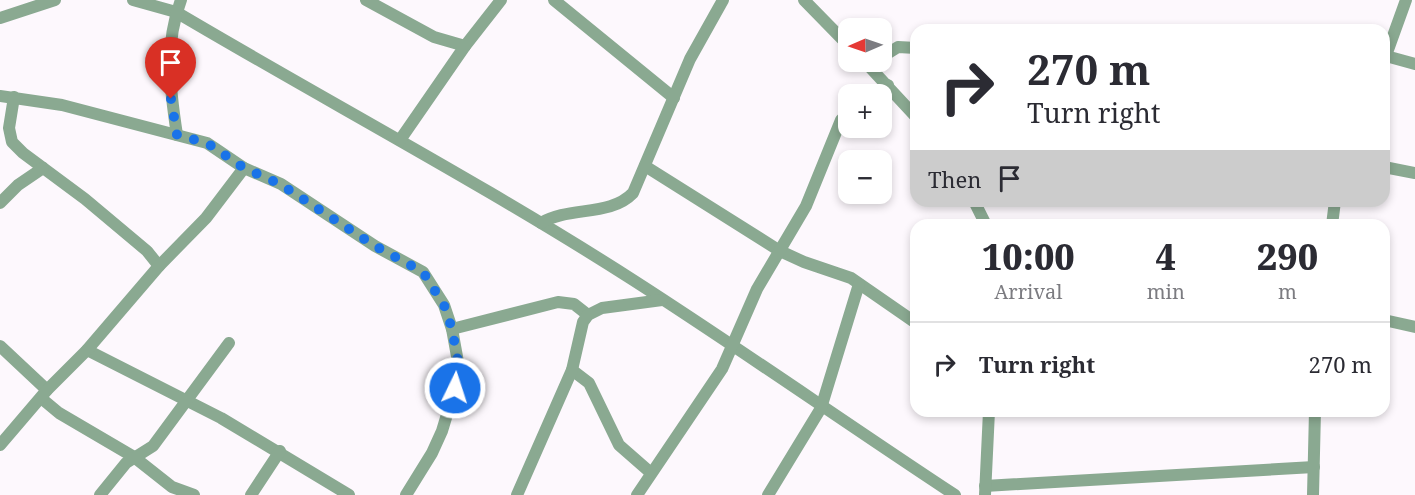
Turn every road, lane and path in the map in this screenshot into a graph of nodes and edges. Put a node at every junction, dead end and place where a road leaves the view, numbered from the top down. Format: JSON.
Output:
{"nodes":[{"id":1,"x":55,"y":0,"type":"edge"},
{"id":2,"x":133,"y":0,"type":"edge"},
{"id":3,"x":366,"y":0,"type":"edge"},
{"id":4,"x":501,"y":0,"type":"edge"},
{"id":5,"x":554,"y":0,"type":"edge"},
{"id":6,"x":723,"y":0,"type":"edge"},
{"id":7,"x":804,"y":0,"type":"edge"},
{"id":8,"x":1406,"y":0,"type":"edge"},
{"id":9,"x":179,"y":6,"type":"edge"},
{"id":10,"x":0,"y":18,"type":"edge"},
{"id":11,"x":838,"y":35,"type":"edge"},
{"id":12,"x":1390,"y":45,"type":"edge"},
{"id":13,"x":465,"y":46,"type":"junction"},
{"id":14,"x":910,"y":48,"type":"edge"},
{"id":15,"x":892,"y":51,"type":"edge"},
{"id":16,"x":1390,"y":60,"type":"edge"},
{"id":17,"x":1415,"y":64,"type":"edge"},
{"id":18,"x":877,"y":72,"type":"edge"},
{"id":19,"x":887,"y":84,"type":"edge"},
{"id":20,"x":892,"y":90,"type":"edge"},
{"id":21,"x":0,"y":96,"type":"edge"},
{"id":22,"x":14,"y":97,"type":"junction"},
{"id":23,"x":674,"y":98,"type":"junction"},
{"id":24,"x":910,"y":110,"type":"edge"},
{"id":25,"x":838,"y":127,"type":"edge"},
{"id":26,"x":177,"y":135,"type":"junction"},
{"id":27,"x":400,"y":140,"type":"junction"},
{"id":28,"x":645,"y":166,"type":"junction"},
{"id":29,"x":43,"y":168,"type":"junction"},
{"id":30,"x":244,"y":168,"type":"junction"},
{"id":31,"x":1390,"y":168,"type":"edge"},
{"id":32,"x":1415,"y":173,"type":"edge"},
{"id":33,"x":0,"y":203,"type":"edge"},
{"id":34,"x":541,"y":223,"type":"junction"},
{"id":35,"x":780,"y":251,"type":"junction"},
{"id":36,"x":159,"y":266,"type":"junction"},
{"id":37,"x":859,"y":284,"type":"junction"},
{"id":38,"x":662,"y":300,"type":"junction"},
{"id":39,"x":588,"y":315,"type":"junction"},
{"id":40,"x":910,"y":319,"type":"edge"},
{"id":41,"x":1390,"y":321,"type":"edge"},
{"id":42,"x":1415,"y":327,"type":"edge"},
{"id":43,"x":452,"y":329,"type":"junction"},
{"id":44,"x":229,"y":343,"type":"dead end"},
{"id":45,"x":734,"y":345,"type":"junction"},
{"id":46,"x":0,"y":346,"type":"edge"},
{"id":47,"x":87,"y":350,"type":"junction"},
{"id":48,"x":572,"y":370,"type":"junction"},
{"id":49,"x":44,"y":394,"type":"junction"},
{"id":50,"x":189,"y":401,"type":"junction"},
{"id":51,"x":822,"y":408,"type":"junction"},
{"id":52,"x":989,"y":417,"type":"edge"},
{"id":53,"x":1315,"y":417,"type":"edge"},
{"id":54,"x":0,"y":445,"type":"edge"},
{"id":55,"x":280,"y":451,"type":"junction"},
{"id":56,"x":134,"y":457,"type":"junction"},
{"id":57,"x":1314,"y":467,"type":"junction"},
{"id":58,"x":651,"y":473,"type":"junction"},
{"id":59,"x":985,"y":490,"type":"edge"},
{"id":60,"x":100,"y":495,"type":"edge"},
{"id":61,"x":194,"y":495,"type":"edge"},
{"id":62,"x":250,"y":495,"type":"edge"},
{"id":63,"x":349,"y":495,"type":"edge"},
{"id":64,"x":406,"y":495,"type":"edge"},
{"id":65,"x":517,"y":495,"type":"edge"},
{"id":66,"x":637,"y":495,"type":"edge"},
{"id":67,"x":768,"y":495,"type":"edge"},
{"id":68,"x":955,"y":495,"type":"edge"},
{"id":69,"x":1313,"y":495,"type":"edge"}],
"edges":[{"from":1,"to":10,"type":"street"},
{"from":2,"to":9,"type":"street"},
{"from":3,"to":13,"type":"street"},
{"from":4,"to":13,"type":"street"},
{"from":5,"to":23,"type":"street"},
{"from":6,"to":23,"type":"street"},
{"from":7,"to":11,"type":"street"},
{"from":8,"to":12,"type":"street"},
{"from":9,"to":26,"type":"street"},
{"from":9,"to":27,"type":"street"},
{"from":13,"to":27,"type":"street"},
{"from":14,"to":15,"type":"street"},
{"from":16,"to":17,"type":"street"},
{"from":18,"to":19,"type":"street"},
{"from":20,"to":24,"type":"street"},
{"from":21,"to":22,"type":"street"},
{"from":22,"to":26,"type":"street"},
{"from":22,"to":29,"type":"street"},
{"from":23,"to":28,"type":"street"},
{"from":25,"to":35,"type":"street"},
{"from":26,"to":30,"type":"street"},
{"from":27,"to":34,"type":"street"},
{"from":28,"to":34,"type":"street"},
{"from":28,"to":35,"type":"street"},
{"from":29,"to":33,"type":"street"},
{"from":29,"to":36,"type":"street"},
{"from":30,"to":36,"type":"street"},
{"from":30,"to":43,"type":"street"},
{"from":31,"to":32,"type":"street"},
{"from":34,"to":38,"type":"street"},
{"from":35,"to":37,"type":"street"},
{"from":35,"to":45,"type":"street"},
{"from":36,"to":47,"type":"street"},
{"from":37,"to":40,"type":"street"},
{"from":37,"to":51,"type":"street"},
{"from":38,"to":39,"type":"street"},
{"from":38,"to":45,"type":"street"},
{"from":39,"to":43,"type":"street"},
{"from":39,"to":48,"type":"street"},
{"from":41,"to":42,"type":"street"},
{"from":43,"to":64,"type":"street"},
{"from":44,"to":50,"type":"street"},
{"from":45,"to":51,"type":"street"},
{"from":45,"to":58,"type":"street"},
{"from":46,"to":49,"type":"street"},
{"from":47,"to":49,"type":"street"},
{"from":47,"to":50,"type":"street"},
{"from":48,"to":58,"type":"street"},
{"from":48,"to":65,"type":"street"},
{"from":49,"to":54,"type":"street"},
{"from":49,"to":56,"type":"street"},
{"from":50,"to":55,"type":"street"},
{"from":50,"to":56,"type":"street"},
{"from":51,"to":67,"type":"street"},
{"from":51,"to":68,"type":"street"},
{"from":52,"to":59,"type":"street"},
{"from":53,"to":57,"type":"street"},
{"from":55,"to":62,"type":"street"},
{"from":55,"to":63,"type":"street"},
{"from":56,"to":60,"type":"street"},
{"from":56,"to":61,"type":"street"},
{"from":57,"to":59,"type":"street"},
{"from":57,"to":69,"type":"street"},
{"from":58,"to":66,"type":"street"}]}
